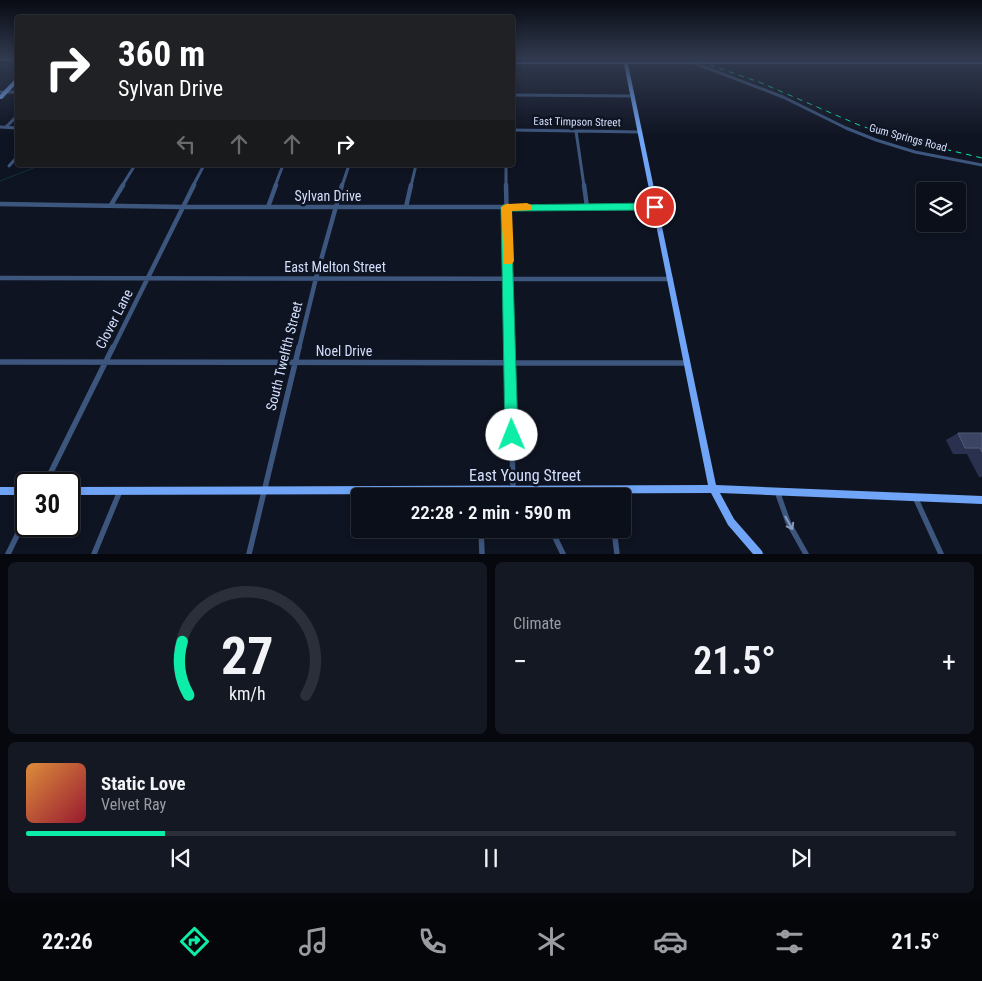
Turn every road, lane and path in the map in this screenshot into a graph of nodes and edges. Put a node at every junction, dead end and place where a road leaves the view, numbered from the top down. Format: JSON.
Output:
{"nodes":[{"id":1,"x":13,"y":84,"type":"edge"},
{"id":2,"x":630,"y":84,"type":"edge"},
{"id":3,"x":746,"y":84,"type":"edge"},
{"id":4,"x":3,"y":92,"type":"edge"},
{"id":5,"x":515,"y":95,"type":"edge"},
{"id":6,"x":633,"y":96,"type":"junction"},
{"id":7,"x":0,"y":98,"type":"edge"},
{"id":8,"x":15,"y":119,"type":"edge"},
{"id":9,"x":0,"y":127,"type":"edge"},
{"id":10,"x":6,"y":128,"type":"junction"},
{"id":11,"x":15,"y":128,"type":"edge"},
{"id":12,"x":515,"y":130,"type":"edge"},
{"id":13,"x":576,"y":131,"type":"junction"},
{"id":14,"x":640,"y":132,"type":"junction"},
{"id":15,"x":15,"y":159,"type":"edge"},
{"id":16,"x":982,"y":165,"type":"edge"},
{"id":17,"x":9,"y":166,"type":"dead end"},
{"id":18,"x":134,"y":167,"type":"edge"},
{"id":19,"x":203,"y":167,"type":"edge"},
{"id":20,"x":282,"y":167,"type":"edge"},
{"id":21,"x":347,"y":167,"type":"edge"},
{"id":22,"x":416,"y":167,"type":"edge"},
{"id":23,"x":506,"y":167,"type":"edge"},
{"id":24,"x":0,"y":204,"type":"edge"},
{"id":25,"x":110,"y":205,"type":"junction"},
{"id":26,"x":184,"y":207,"type":"junction"},
{"id":27,"x":268,"y":207,"type":"junction"},
{"id":28,"x":335,"y":207,"type":"junction"},
{"id":29,"x":406,"y":207,"type":"junction"},
{"id":30,"x":506,"y":207,"type":"junction"},
{"id":31,"x":587,"y":207,"type":"junction"},
{"id":32,"x":655,"y":207,"type":"junction"},
{"id":33,"x":0,"y":278,"type":"edge"},
{"id":34,"x":316,"y":278,"type":"junction"},
{"id":35,"x":148,"y":279,"type":"junction"},
{"id":36,"x":509,"y":279,"type":"junction"},
{"id":37,"x":671,"y":279,"type":"junction"},
{"id":38,"x":0,"y":362,"type":"edge"},
{"id":39,"x":106,"y":362,"type":"junction"},
{"id":40,"x":296,"y":362,"type":"junction"},
{"id":41,"x":510,"y":362,"type":"junction"},
{"id":42,"x":688,"y":363,"type":"junction"},
{"id":43,"x":51,"y":472,"type":"edge"},
{"id":44,"x":513,"y":488,"type":"edge"},
{"id":45,"x":713,"y":489,"type":"junction"},
{"id":46,"x":0,"y":491,"type":"edge"},
{"id":47,"x":15,"y":491,"type":"edge"},
{"id":48,"x":80,"y":491,"type":"edge"},
{"id":49,"x":120,"y":491,"type":"junction"},
{"id":50,"x":264,"y":491,"type":"junction"},
{"id":51,"x":777,"y":491,"type":"junction"},
{"id":52,"x":351,"y":492,"type":"edge"},
{"id":53,"x":631,"y":492,"type":"edge"},
{"id":54,"x":915,"y":498,"type":"junction"},
{"id":55,"x":982,"y":500,"type":"edge"},
{"id":56,"x":16,"y":537,"type":"edge"},
{"id":57,"x":481,"y":538,"type":"edge"},
{"id":58,"x":555,"y":538,"type":"edge"},
{"id":59,"x":615,"y":538,"type":"edge"},
{"id":60,"x":8,"y":554,"type":"edge"},
{"id":61,"x":94,"y":554,"type":"edge"},
{"id":62,"x":249,"y":554,"type":"edge"},
{"id":63,"x":482,"y":554,"type":"edge"},
{"id":64,"x":563,"y":554,"type":"edge"},
{"id":65,"x":617,"y":554,"type":"edge"},
{"id":66,"x":758,"y":554,"type":"edge"},
{"id":67,"x":806,"y":554,"type":"edge"},
{"id":68,"x":941,"y":554,"type":"edge"}],
"edges":[{"from":1,"to":4,"type":"street"},
{"from":2,"to":6,"type":"street"},
{"from":3,"to":16,"type":"street","name":"Gum Springs Road"},
{"from":4,"to":7,"type":"street"},
{"from":5,"to":6,"type":"street"},
{"from":6,"to":14,"type":"street"},
{"from":8,"to":10,"type":"street"},
{"from":9,"to":10,"type":"street"},
{"from":10,"to":11,"type":"street"},
{"from":12,"to":13,"type":"street","name":"East Timpson Street"},
{"from":13,"to":14,"type":"street","name":"East Timpson Street"},
{"from":13,"to":31,"type":"street"},
{"from":14,"to":32,"type":"street"},
{"from":15,"to":17,"type":"street"},
{"from":18,"to":25,"type":"street"},
{"from":19,"to":26,"type":"street","name":"Clover Lane"},
{"from":20,"to":27,"type":"street"},
{"from":21,"to":28,"type":"street","name":"South Twelfth Street"},
{"from":22,"to":29,"type":"street"},
{"from":23,"to":30,"type":"street"},
{"from":24,"to":25,"type":"street","name":"Sylvan Drive"},
{"from":25,"to":26,"type":"street","name":"Sylvan Drive"},
{"from":26,"to":27,"type":"street","name":"Sylvan Drive"},
{"from":26,"to":35,"type":"street","name":"Clover Lane"},
{"from":27,"to":28,"type":"street","name":"Sylvan Drive"},
{"from":28,"to":29,"type":"street","name":"Sylvan Drive"},
{"from":28,"to":34,"type":"street","name":"South Twelfth Street"},
{"from":29,"to":30,"type":"street","name":"Sylvan Drive"},
{"from":30,"to":31,"type":"street","name":"Sylvan Drive"},
{"from":30,"to":36,"type":"street"},
{"from":31,"to":32,"type":"street","name":"Sylvan Drive"},
{"from":32,"to":37,"type":"street"},
{"from":33,"to":35,"type":"street","name":"East Melton Street"},
{"from":34,"to":35,"type":"street","name":"East Melton Street"},
{"from":34,"to":36,"type":"street","name":"East Melton Street"},
{"from":34,"to":40,"type":"street","name":"South Twelfth Street"},
{"from":35,"to":39,"type":"street","name":"Clover Lane"},
{"from":36,"to":37,"type":"street","name":"East Melton Street"},
{"from":36,"to":41,"type":"street"},
{"from":37,"to":42,"type":"street"},
{"from":38,"to":39,"type":"street","name":"Noel Drive"},
{"from":39,"to":40,"type":"street","name":"Noel Drive"},
{"from":39,"to":43,"type":"street","name":"Clover Lane"},
{"from":40,"to":41,"type":"street","name":"Noel Drive"},
{"from":40,"to":50,"type":"street","name":"South Twelfth Street"},
{"from":41,"to":42,"type":"street","name":"Noel Drive"},
{"from":41,"to":44,"type":"street"},
{"from":42,"to":45,"type":"street"},
{"from":45,"to":51,"type":"street","name":"East Young Street"},
{"from":45,"to":53,"type":"street","name":"East Young Street"},
{"from":45,"to":66,"type":"street"},
{"from":46,"to":47,"type":"street"},
{"from":48,"to":49,"type":"street","name":"East Young Street"},
{"from":49,"to":50,"type":"street","name":"East Young Street"},
{"from":49,"to":61,"type":"street"},
{"from":50,"to":52,"type":"street","name":"East Young Street"},
{"from":50,"to":62,"type":"street","name":"South Twelfth Street"},
{"from":51,"to":54,"type":"street","name":"East Young Street"},
{"from":51,"to":67,"type":"street","one_way":true},
{"from":54,"to":55,"type":"street","name":"East Young Street"},
{"from":54,"to":68,"type":"street"},
{"from":56,"to":60,"type":"street"},
{"from":57,"to":63,"type":"street"},
{"from":58,"to":64,"type":"street"},
{"from":59,"to":65,"type":"street"}]}
